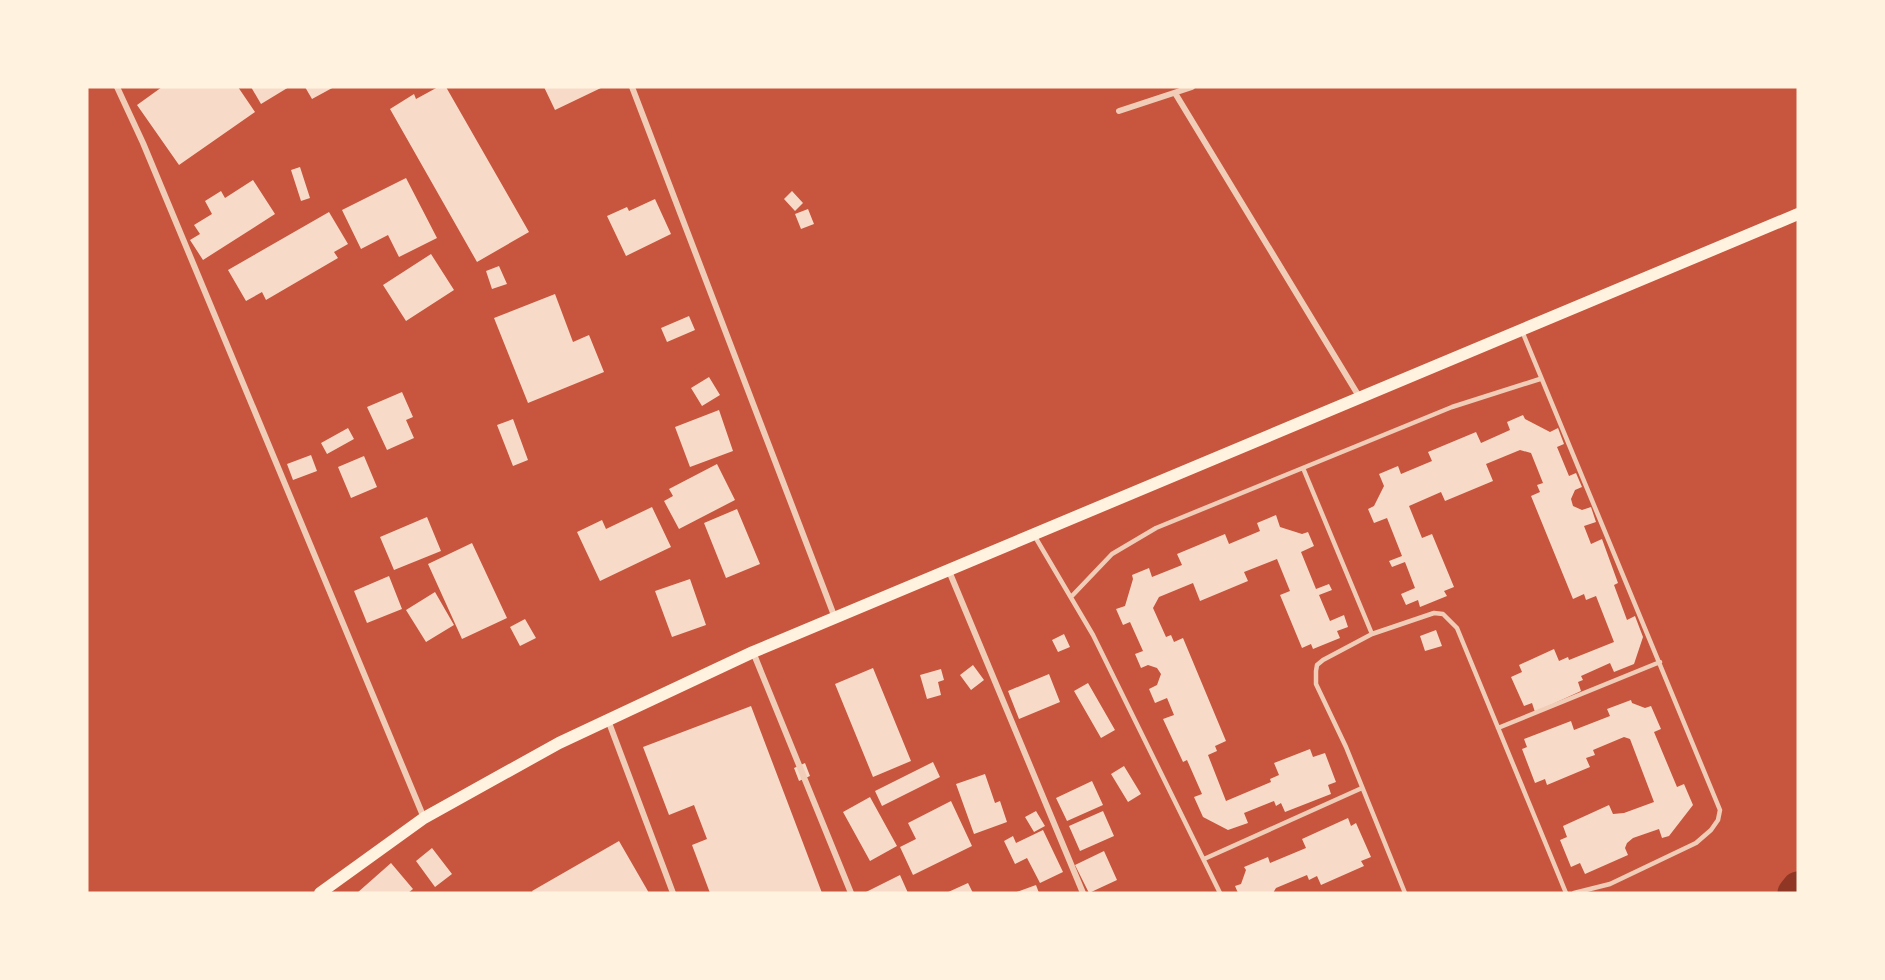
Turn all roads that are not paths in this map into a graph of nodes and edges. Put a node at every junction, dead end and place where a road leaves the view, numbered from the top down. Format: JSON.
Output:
{"nodes":[{"id":1,"x":117,"y":87,"type":"edge"},
{"id":2,"x":632,"y":87,"type":"edge"},
{"id":3,"x":1192,"y":87,"type":"edge"},
{"id":4,"x":1174,"y":93,"type":"junction"},
{"id":5,"x":1119,"y":111,"type":"dead end"},
{"id":6,"x":1798,"y":214,"type":"edge"},
{"id":7,"x":1522,"y":330,"type":"junction"},
{"id":8,"x":1540,"y":379,"type":"junction"},
{"id":9,"x":1360,"y":398,"type":"junction"},
{"id":10,"x":1303,"y":468,"type":"junction"},
{"id":11,"x":1035,"y":535,"type":"junction"},
{"id":12,"x":949,"y":571,"type":"junction"},
{"id":13,"x":1071,"y":597,"type":"junction"},
{"id":14,"x":835,"y":618,"type":"junction"},
{"id":15,"x":1372,"y":634,"type":"junction"},
{"id":16,"x":753,"y":652,"type":"junction"},
{"id":17,"x":1659,"y":662,"type":"junction"},
{"id":18,"x":608,"y":720,"type":"junction"},
{"id":19,"x":1498,"y":728,"type":"junction"},
{"id":20,"x":1362,"y":788,"type":"junction"},
{"id":21,"x":424,"y":818,"type":"junction"},
{"id":22,"x":1204,"y":859,"type":"junction"},
{"id":23,"x":320,"y":893,"type":"edge"},
{"id":24,"x":673,"y":893,"type":"edge"},
{"id":25,"x":851,"y":893,"type":"edge"},
{"id":26,"x":1083,"y":893,"type":"edge"},
{"id":27,"x":1220,"y":893,"type":"edge"},
{"id":28,"x":1405,"y":893,"type":"edge"},
{"id":29,"x":1566,"y":893,"type":"edge"},
{"id":30,"x":1574,"y":893,"type":"edge"}],
"edges":[{"from":1,"to":21,"type":"street"},
{"from":2,"to":14,"type":"street"},
{"from":3,"to":4,"type":"street"},
{"from":4,"to":5,"type":"street"},
{"from":4,"to":9,"type":"street"},
{"from":6,"to":7,"type":"main road"},
{"from":7,"to":8,"type":"lane"},
{"from":7,"to":9,"type":"main road"},
{"from":8,"to":10,"type":"lane"},
{"from":8,"to":17,"type":"lane"},
{"from":9,"to":11,"type":"main road"},
{"from":10,"to":13,"type":"lane"},
{"from":10,"to":15,"type":"lane"},
{"from":11,"to":12,"type":"main road"},
{"from":11,"to":13,"type":"lane"},
{"from":12,"to":14,"type":"main road"},
{"from":12,"to":26,"type":"street"},
{"from":13,"to":22,"type":"lane"},
{"from":14,"to":16,"type":"main road"},
{"from":15,"to":19,"type":"lane"},
{"from":15,"to":20,"type":"lane"},
{"from":16,"to":18,"type":"main road"},
{"from":16,"to":25,"type":"street"},
{"from":17,"to":19,"type":"lane"},
{"from":17,"to":30,"type":"lane"},
{"from":18,"to":21,"type":"main road"},
{"from":18,"to":24,"type":"street"},
{"from":19,"to":29,"type":"lane"},
{"from":20,"to":22,"type":"lane"},
{"from":20,"to":28,"type":"lane"},
{"from":21,"to":23,"type":"main road"},
{"from":22,"to":27,"type":"lane"}]}
